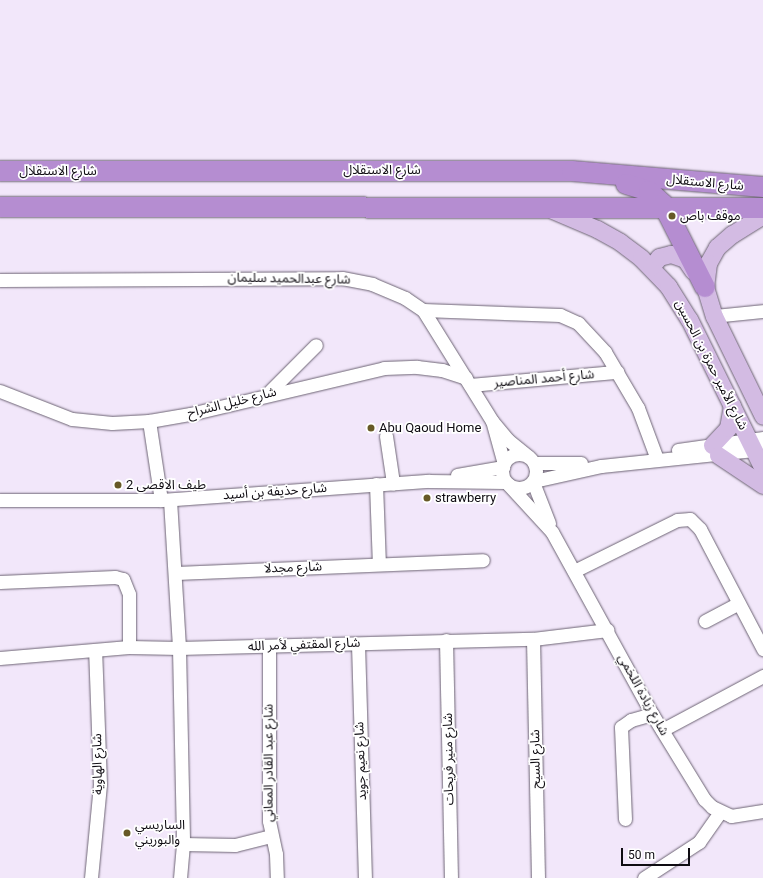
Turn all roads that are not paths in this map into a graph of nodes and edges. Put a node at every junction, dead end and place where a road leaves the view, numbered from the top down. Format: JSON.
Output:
{"nodes":[{"id":1,"x":0,"y":171,"type":"edge"},
{"id":2,"x":607,"y":174,"type":"junction"},
{"id":3,"x":763,"y":186,"type":"edge"},
{"id":4,"x":0,"y":208,"type":"edge"},
{"id":5,"x":546,"y":208,"type":"junction"},
{"id":6,"x":763,"y":208,"type":"edge"},
{"id":7,"x":667,"y":209,"type":"junction"},
{"id":8,"x":763,"y":215,"type":"edge"},
{"id":9,"x":651,"y":267,"type":"junction"},
{"id":10,"x":0,"y":280,"type":"edge"},
{"id":11,"x":705,"y":287,"type":"junction"},
{"id":12,"x":423,"y":310,"type":"junction"},
{"id":13,"x":763,"y":311,"type":"edge"},
{"id":14,"x":714,"y":316,"type":"junction"},
{"id":15,"x":316,"y":345,"type":"dead end"},
{"id":16,"x":617,"y":372,"type":"junction"},
{"id":17,"x":468,"y":381,"type":"junction"},
{"id":18,"x":0,"y":391,"type":"edge"},
{"id":19,"x":267,"y":394,"type":"junction"},
{"id":20,"x":732,"y":405,"type":"junction"},
{"id":21,"x":763,"y":416,"type":"edge"},
{"id":22,"x":149,"y":421,"type":"junction"},
{"id":23,"x":492,"y":421,"type":"junction"},
{"id":24,"x":386,"y":436,"type":"dead end"},
{"id":25,"x":757,"y":444,"type":"edge"},
{"id":26,"x":715,"y":450,"type":"junction"},
{"id":27,"x":657,"y":456,"type":"junction"},
{"id":28,"x":532,"y":460,"type":"junction"},
{"id":29,"x":503,"y":466,"type":"junction"},
{"id":30,"x":763,"y":469,"type":"edge"},
{"id":31,"x":429,"y":480,"type":"junction"},
{"id":32,"x":533,"y":481,"type":"junction"},
{"id":33,"x":393,"y":482,"type":"junction"},
{"id":34,"x":506,"y":483,"type":"junction"},
{"id":35,"x":376,"y":484,"type":"junction"},
{"id":36,"x":763,"y":485,"type":"edge"},
{"id":37,"x":1,"y":496,"type":"edge"},
{"id":38,"x":166,"y":500,"type":"junction"},
{"id":39,"x":552,"y":532,"type":"junction"},
{"id":40,"x":483,"y":560,"type":"dead end"},
{"id":41,"x":379,"y":564,"type":"junction"},
{"id":42,"x":574,"y":571,"type":"junction"},
{"id":43,"x":176,"y":573,"type":"junction"},
{"id":44,"x":0,"y":582,"type":"edge"},
{"id":45,"x":739,"y":603,"type":"junction"},
{"id":46,"x":705,"y":621,"type":"dead end"},
{"id":47,"x":607,"y":630,"type":"junction"},
{"id":48,"x":533,"y":639,"type":"junction"},
{"id":49,"x":446,"y":640,"type":"junction"},
{"id":50,"x":358,"y":644,"type":"junction"},
{"id":51,"x":269,"y":646,"type":"junction"},
{"id":52,"x":129,"y":647,"type":"junction"},
{"id":53,"x":179,"y":648,"type":"junction"},
{"id":54,"x":763,"y":649,"type":"edge"},
{"id":55,"x":95,"y":650,"type":"junction"},
{"id":56,"x":0,"y":658,"type":"edge"},
{"id":57,"x":763,"y":676,"type":"edge"},
{"id":58,"x":652,"y":714,"type":"junction"},
{"id":59,"x":662,"y":730,"type":"junction"},
{"id":60,"x":763,"y":811,"type":"edge"},
{"id":61,"x":720,"y":812,"type":"junction"},
{"id":62,"x":625,"y":819,"type":"dead end"},
{"id":63,"x":270,"y":836,"type":"junction"},
{"id":64,"x":183,"y":844,"type":"junction"},
{"id":65,"x":92,"y":878,"type":"edge"},
{"id":66,"x":180,"y":878,"type":"edge"},
{"id":67,"x":277,"y":878,"type":"edge"},
{"id":68,"x":365,"y":878,"type":"edge"},
{"id":69,"x":451,"y":878,"type":"edge"},
{"id":70,"x":538,"y":878,"type":"edge"},
{"id":71,"x":644,"y":878,"type":"edge"}],
"edges":[{"from":1,"to":2,"type":"highway","name":"شارع الاستقلال"},
{"from":2,"to":3,"type":"highway","name":"شارع الاستقلال"},
{"from":2,"to":7,"type":"highway"},
{"from":4,"to":5,"type":"highway","name":"شارع الاستقلال"},
{"from":5,"to":7,"type":"highway","name":"شارع الاستقلال"},
{"from":5,"to":9,"type":"main road","name":"شارع الأمير حمزة بن الحسين"},
{"from":6,"to":7,"type":"highway","name":"شارع الاستقلال"},
{"from":7,"to":11,"type":"highway"},
{"from":8,"to":11,"type":"main road","name":"شارع الأمير حمزة بن الحسين"},
{"from":9,"to":11,"type":"main road"},
{"from":9,"to":20,"type":"main road","name":"شارع الأمير حمزة بن الحسين"},
{"from":10,"to":12,"type":"street","name":"شارع عبدالحميد سليمان"},
{"from":11,"to":14,"type":"main road","name":"شارع الأمير حمزة بن الحسين"},
{"from":12,"to":16,"type":"street"},
{"from":12,"to":17,"type":"street"},
{"from":13,"to":14,"type":"street"},
{"from":14,"to":21,"type":"main road","name":"شارع الأمير حمزة بن الحسين"},
{"from":15,"to":19,"type":"street"},
{"from":16,"to":17,"type":"street","name":"شارع أحمد المناصير"},
{"from":16,"to":27,"type":"street"},
{"from":17,"to":19,"type":"street","name":"شارع خليل الشراح"},
{"from":17,"to":23,"type":"street"},
{"from":18,"to":22,"type":"street","name":"شارع خليل الشراح"},
{"from":19,"to":22,"type":"street","name":"شارع خليل الشراح"},
{"from":20,"to":25,"type":"main road","name":"شارع الأمير حمزة بن الحسين"},
{"from":20,"to":26,"type":"main road"},
{"from":22,"to":38,"type":"street"},
{"from":23,"to":28,"type":"street"},
{"from":23,"to":29,"type":"street"},
{"from":24,"to":33,"type":"street"},
{"from":25,"to":26,"type":"street"},
{"from":25,"to":30,"type":"main road","name":"شارع الأمير حمزة بن الحسين"},
{"from":26,"to":27,"type":"street"},
{"from":26,"to":36,"type":"main road"},
{"from":27,"to":28,"type":"street"},
{"from":27,"to":32,"type":"street"},
{"from":28,"to":29,"type":"street"},
{"from":28,"to":32,"type":"street"},
{"from":29,"to":31,"type":"street","name":"شارع حذيفة بن أسيد"},
{"from":29,"to":34,"type":"street"},
{"from":31,"to":33,"type":"street","name":"شارع حذيفة بن أسيد"},
{"from":31,"to":34,"type":"street","name":"شارع حذيفة بن أسيد"},
{"from":32,"to":34,"type":"street"},
{"from":32,"to":39,"type":"street","name":"شارع زيادة اللخمي"},
{"from":33,"to":35,"type":"street","name":"شارع حذيفة بن أسيد"},
{"from":34,"to":39,"type":"street","name":"شارع زيادة اللخمي"},
{"from":35,"to":38,"type":"street","name":"شارع حذيفة بن أسيد"},
{"from":35,"to":41,"type":"street"},
{"from":37,"to":38,"type":"street","name":"شارع حذيفة بن أسيد"},
{"from":38,"to":43,"type":"street"},
{"from":39,"to":42,"type":"street","name":"شارع زيادة اللخمي"},
{"from":40,"to":41,"type":"street","name":"شارع مجدلا"},
{"from":41,"to":43,"type":"street","name":"شارع مجدلا"},
{"from":42,"to":45,"type":"street"},
{"from":42,"to":47,"type":"street","name":"شارع زيادة اللخمي"},
{"from":43,"to":53,"type":"street"},
{"from":44,"to":52,"type":"street"},
{"from":45,"to":46,"type":"street"},
{"from":45,"to":54,"type":"street"},
{"from":47,"to":48,"type":"street","name":"شارع المقتفي لأمر الله"},
{"from":47,"to":58,"type":"street","name":"شارع زيادة اللخمي"},
{"from":48,"to":49,"type":"street","name":"شارع المقتفي لأمر الله"},
{"from":48,"to":70,"type":"street","name":"شارع السيح"},
{"from":49,"to":50,"type":"street","name":"شارع المقتفي لأمر الله"},
{"from":49,"to":69,"type":"street","name":"شارع منير فريحات"},
{"from":50,"to":51,"type":"street","name":"شارع المقتفي لأمر الله"},
{"from":50,"to":68,"type":"street","name":"شارع نعيم جويد"},
{"from":51,"to":53,"type":"street","name":"شارع المقتفي لأمر الله"},
{"from":51,"to":63,"type":"street","name":"شارع عبد القادر المعاني"},
{"from":52,"to":53,"type":"street","name":"شارع المقتفي لأمر الله"},
{"from":52,"to":55,"type":"street","name":"شارع المقتفي لأمر الله"},
{"from":53,"to":64,"type":"street"},
{"from":55,"to":56,"type":"street","name":"شارع المقتفي لأمر الله"},
{"from":55,"to":65,"type":"street","name":"شارع الهاوية"},
{"from":57,"to":59,"type":"street"},
{"from":58,"to":59,"type":"street","name":"شارع زيادة اللخمي"},
{"from":58,"to":62,"type":"street"},
{"from":59,"to":61,"type":"street","name":"شارع زيادة اللخمي"},
{"from":60,"to":61,"type":"street","name":"شارع زيادة اللخمي"},
{"from":61,"to":71,"type":"street"},
{"from":63,"to":64,"type":"street","name":"شارع عبد القادر المعاني"},
{"from":63,"to":67,"type":"street"},
{"from":64,"to":66,"type":"street"}]}
